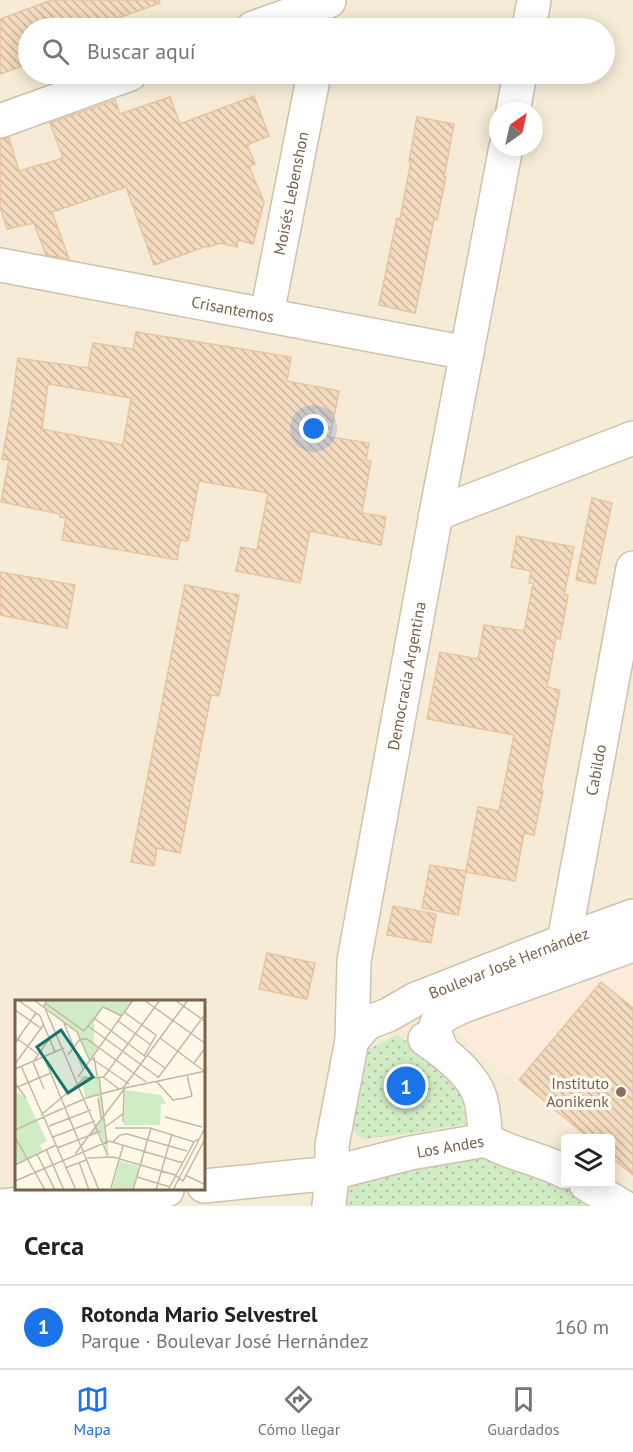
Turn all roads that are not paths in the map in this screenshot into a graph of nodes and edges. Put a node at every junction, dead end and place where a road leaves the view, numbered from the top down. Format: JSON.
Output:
{"nodes":[{"id":1,"x":329,"y":0,"type":"edge"},
{"id":2,"x":534,"y":0,"type":"edge"},
{"id":3,"x":280,"y":18,"type":"edge"},
{"id":4,"x":325,"y":18,"type":"edge"},
{"id":5,"x":531,"y":18,"type":"edge"},
{"id":6,"x":102,"y":84,"type":"edge"},
{"id":7,"x":312,"y":84,"type":"edge"},
{"id":8,"x":518,"y":84,"type":"edge"},
{"id":9,"x":515,"y":102,"type":"edge"},
{"id":10,"x":0,"y":121,"type":"edge"},
{"id":11,"x":504,"y":156,"type":"edge"},
{"id":12,"x":0,"y":267,"type":"edge"},
{"id":13,"x":267,"y":314,"type":"junction"},
{"id":14,"x":467,"y":353,"type":"junction"},
{"id":15,"x":633,"y":438,"type":"edge"},
{"id":16,"x":436,"y":514,"type":"junction"},
{"id":17,"x":633,"y":568,"type":"edge"},
{"id":18,"x":633,"y":916,"type":"edge"},
{"id":19,"x":564,"y":941,"type":"junction"},
{"id":20,"x":633,"y":945,"type":"edge"},
{"id":21,"x":354,"y":961,"type":"junction"},
{"id":22,"x":556,"y":972,"type":"junction"},
{"id":23,"x":388,"y":1015,"type":"junction"},
{"id":24,"x":352,"y":1040,"type":"junction"},
{"id":25,"x":442,"y":1051,"type":"junction"},
{"id":26,"x":486,"y":1140,"type":"junction"},
{"id":27,"x":561,"y":1170,"type":"edge"},
{"id":28,"x":332,"y":1173,"type":"junction"},
{"id":29,"x":206,"y":1186,"type":"edge"},
{"id":30,"x":593,"y":1188,"type":"edge"},
{"id":31,"x":156,"y":1191,"type":"edge"},
{"id":32,"x":0,"y":1206,"type":"edge"},
{"id":33,"x":329,"y":1206,"type":"edge"},
{"id":34,"x":622,"y":1206,"type":"edge"}],
"edges":[{"from":1,"to":3,"type":"street"},
{"from":1,"to":4,"type":"street"},
{"from":2,"to":5,"type":"street"},
{"from":6,"to":10,"type":"street"},
{"from":7,"to":13,"type":"street","name":"Moisés Lebenshon"},
{"from":8,"to":9,"type":"street"},
{"from":11,"to":14,"type":"street","name":"Democracia Argentina"},
{"from":12,"to":13,"type":"street","name":"Crisantemos"},
{"from":13,"to":14,"type":"street","name":"Crisantemos"},
{"from":14,"to":16,"type":"street","name":"Democracia Argentina"},
{"from":15,"to":16,"type":"street"},
{"from":16,"to":21,"type":"street","name":"Democracia Argentina"},
{"from":17,"to":19,"type":"street","name":"Cabildo"},
{"from":18,"to":19,"type":"street","name":"Boulevar José Hernández"},
{"from":19,"to":22,"type":"street","name":"Cabildo"},
{"from":19,"to":23,"type":"street","name":"Boulevar José Hernández"},
{"from":20,"to":22,"type":"street","name":"Boulevar José Hernández"},
{"from":21,"to":23,"type":"street"},
{"from":21,"to":24,"type":"street","name":"Democracia Argentina"},
{"from":22,"to":25,"type":"street","name":"Boulevar José Hernández"},
{"from":23,"to":24,"type":"street","name":"Boulevar José Hernández"},
{"from":23,"to":25,"type":"street"},
{"from":24,"to":28,"type":"street","name":"Democracia Argentina"},
{"from":25,"to":26,"type":"street"},
{"from":26,"to":27,"type":"street","name":"Los Andes"},
{"from":26,"to":28,"type":"street","name":"Los Andes"},
{"from":28,"to":29,"type":"street","name":"Los Andes"},
{"from":28,"to":33,"type":"street","name":"Democracia Argentina"},
{"from":30,"to":34,"type":"street"},
{"from":31,"to":32,"type":"street"}]}
